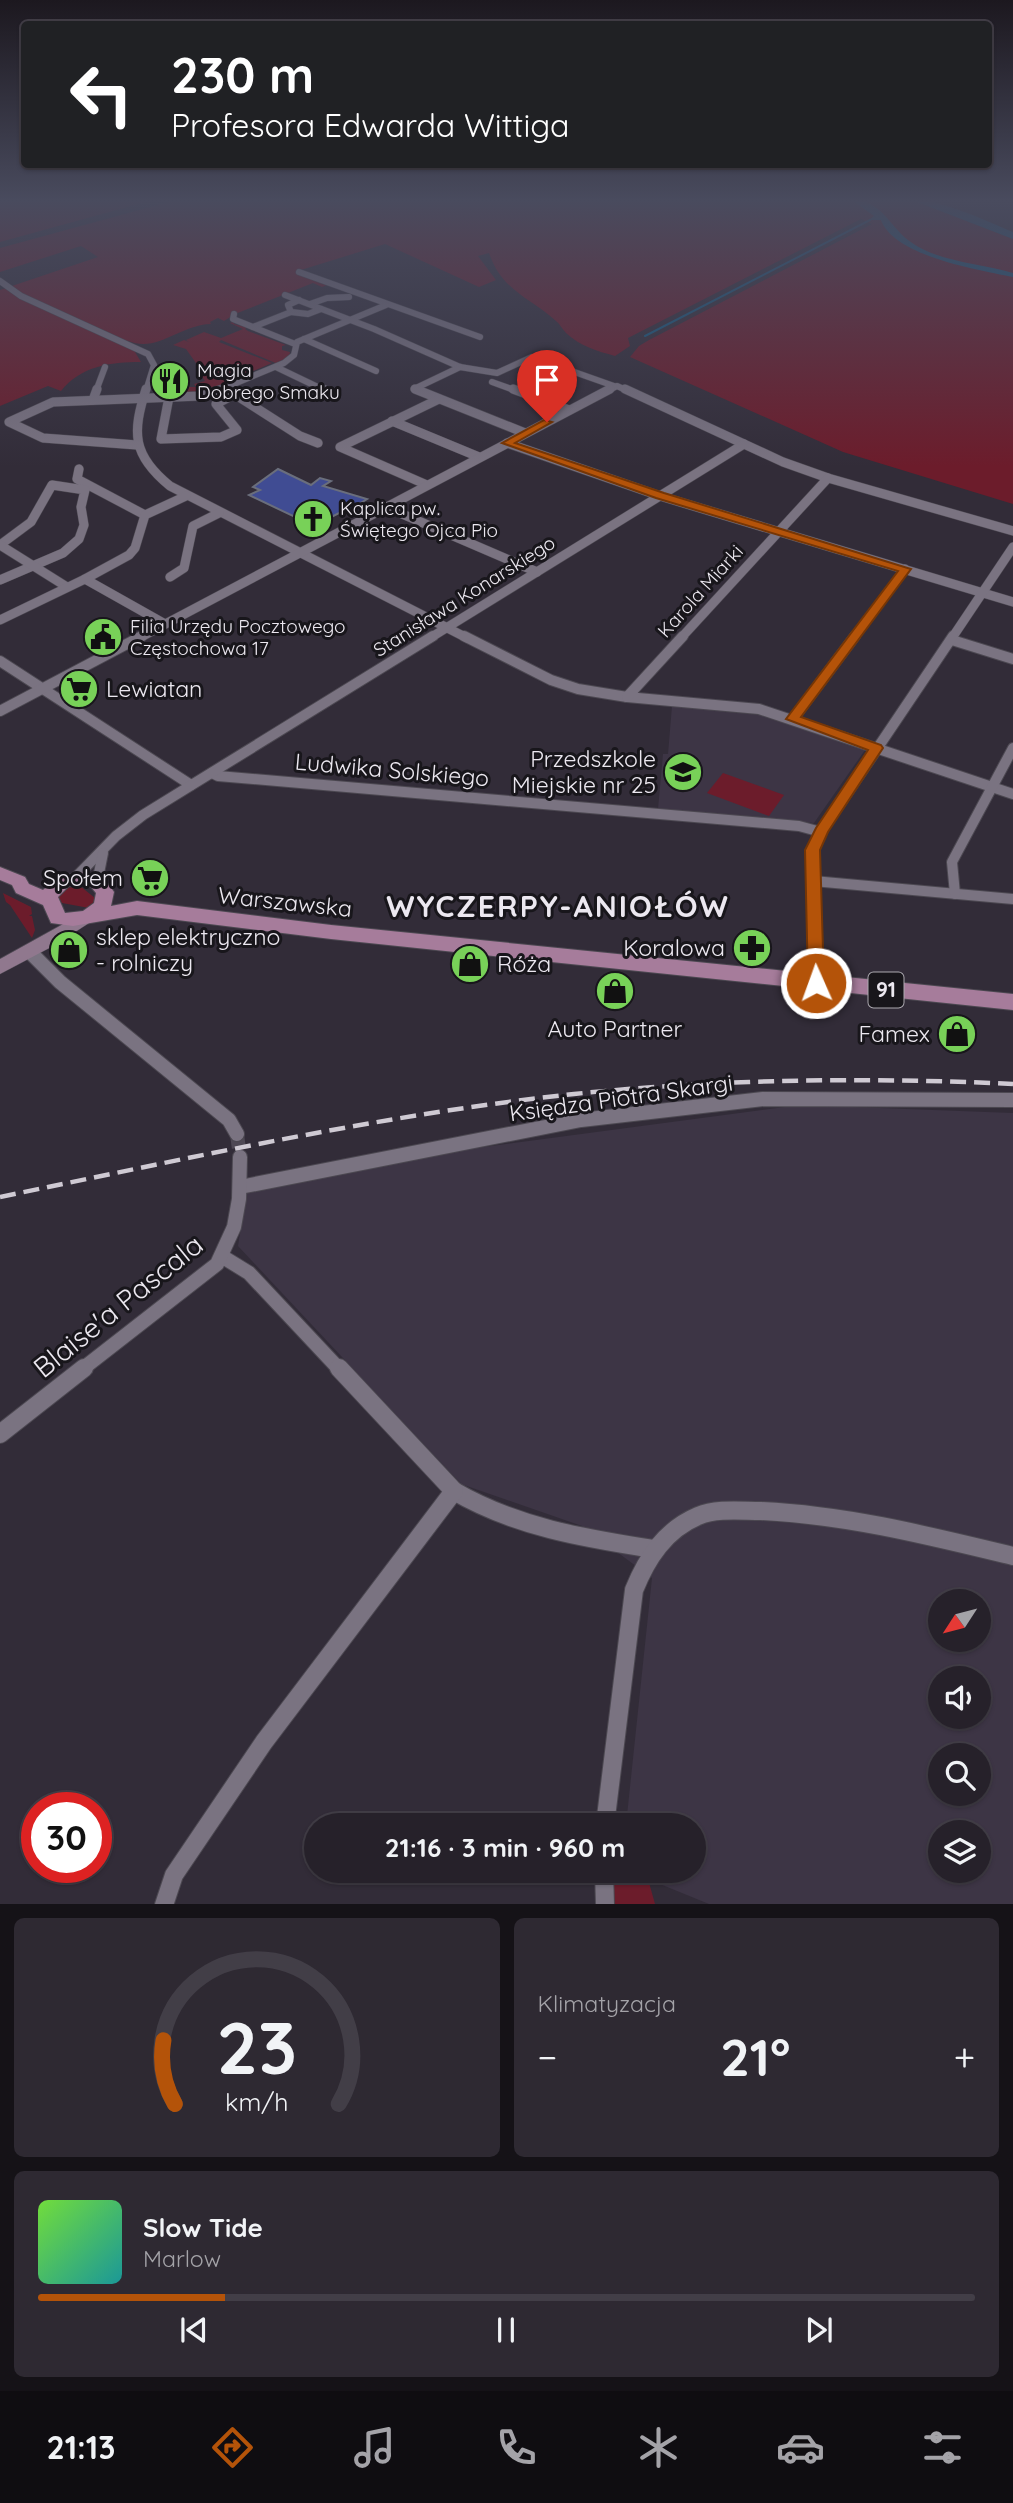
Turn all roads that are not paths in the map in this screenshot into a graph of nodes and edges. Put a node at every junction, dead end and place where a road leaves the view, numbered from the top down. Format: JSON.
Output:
{"nodes":[{"id":1,"x":11,"y":289,"type":"edge"},
{"id":2,"x":343,"y":289,"type":"edge"},
{"id":3,"x":285,"y":295,"type":"dead end"},
{"id":4,"x":349,"y":298,"type":"dead end"},
{"id":5,"x":299,"y":300,"type":"junction"},
{"id":6,"x":310,"y":304,"type":"junction"},
{"id":7,"x":386,"y":305,"type":"junction"},
{"id":8,"x":321,"y":309,"type":"junction"},
{"id":9,"x":291,"y":312,"type":"junction"},
{"id":10,"x":234,"y":314,"type":"dead end"},
{"id":11,"x":349,"y":319,"type":"junction"},
{"id":12,"x":254,"y":327,"type":"junction"},
{"id":13,"x":480,"y":337,"type":"dead end"},
{"id":14,"x":304,"y":339,"type":"junction"},
{"id":15,"x":295,"y":344,"type":"junction"},
{"id":16,"x":104,"y":367,"type":"dead end"},
{"id":17,"x":276,"y":367,"type":"junction"},
{"id":18,"x":460,"y":367,"type":"junction"},
{"id":19,"x":376,"y":371,"type":"dead end"},
{"id":20,"x":492,"y":382,"type":"dead end"},
{"id":21,"x":616,"y":386,"type":"junction"},
{"id":22,"x":225,"y":388,"type":"junction"},
{"id":23,"x":236,"y":394,"type":"junction"},
{"id":24,"x":332,"y":394,"type":"dead end"},
{"id":25,"x":169,"y":397,"type":"junction"},
{"id":26,"x":143,"y":398,"type":"junction"},
{"id":27,"x":439,"y":399,"type":"junction"},
{"id":28,"x":93,"y":400,"type":"junction"},
{"id":29,"x":569,"y":410,"type":"junction"},
{"id":30,"x":392,"y":421,"type":"junction"},
{"id":31,"x":526,"y":433,"type":"junction"},
{"id":32,"x":162,"y":437,"type":"junction"},
{"id":33,"x":137,"y":441,"type":"junction"},
{"id":34,"x":318,"y":443,"type":"dead end"},
{"id":35,"x":507,"y":443,"type":"junction"},
{"id":36,"x":744,"y":444,"type":"junction"},
{"id":37,"x":479,"y":457,"type":"junction"},
{"id":38,"x":79,"y":469,"type":"dead end"},
{"id":39,"x":828,"y":478,"type":"junction"},
{"id":40,"x":427,"y":485,"type":"junction"},
{"id":41,"x":186,"y":496,"type":"junction"},
{"id":42,"x":660,"y":496,"type":"junction"},
{"id":43,"x":117,"y":501,"type":"junction"},
{"id":44,"x":84,"y":502,"type":"junction"},
{"id":45,"x":386,"y":507,"type":"junction"},
{"id":46,"x":219,"y":513,"type":"junction"},
{"id":47,"x":145,"y":515,"type":"junction"},
{"id":48,"x":778,"y":531,"type":"junction"},
{"id":49,"x":1013,"y":531,"type":"edge"},
{"id":50,"x":0,"y":545,"type":"edge"},
{"id":51,"x":1013,"y":547,"type":"edge"},
{"id":52,"x":299,"y":553,"type":"junction"},
{"id":53,"x":33,"y":566,"type":"junction"},
{"id":54,"x":905,"y":569,"type":"junction"},
{"id":55,"x":537,"y":572,"type":"junction"},
{"id":56,"x":170,"y":577,"type":"dead end"},
{"id":57,"x":85,"y":579,"type":"junction"},
{"id":58,"x":0,"y":580,"type":"edge"},
{"id":59,"x":67,"y":587,"type":"junction"},
{"id":60,"x":982,"y":593,"type":"junction"},
{"id":61,"x":1013,"y":602,"type":"edge"},
{"id":62,"x":0,"y":620,"type":"edge"},
{"id":63,"x":165,"y":624,"type":"junction"},
{"id":64,"x":447,"y":628,"type":"junction"},
{"id":65,"x":952,"y":640,"type":"junction"},
{"id":66,"x":1013,"y":659,"type":"edge"},
{"id":67,"x":0,"y":661,"type":"edge"},
{"id":68,"x":43,"y":688,"type":"junction"},
{"id":69,"x":627,"y":697,"type":"junction"},
{"id":70,"x":0,"y":711,"type":"edge"},
{"id":71,"x":793,"y":719,"type":"junction"},
{"id":72,"x":876,"y":748,"type":"junction"},
{"id":73,"x":1013,"y":748,"type":"edge"},
{"id":74,"x":212,"y":773,"type":"junction"},
{"id":75,"x":191,"y":785,"type":"junction"},
{"id":76,"x":991,"y":787,"type":"junction"},
{"id":77,"x":1013,"y":794,"type":"edge"},
{"id":78,"x":821,"y":832,"type":"junction"},
{"id":79,"x":103,"y":853,"type":"junction"},
{"id":80,"x":0,"y":873,"type":"edge"},
{"id":81,"x":69,"y":880,"type":"junction"},
{"id":82,"x":19,"y":881,"type":"junction"},
{"id":83,"x":813,"y":881,"type":"junction"},
{"id":84,"x":101,"y":887,"type":"junction"},
{"id":85,"x":955,"y":894,"type":"junction"},
{"id":86,"x":1013,"y":899,"type":"edge"},
{"id":87,"x":51,"y":907,"type":"junction"},
{"id":88,"x":137,"y":908,"type":"junction"},
{"id":89,"x":86,"y":917,"type":"junction"},
{"id":90,"x":36,"y":948,"type":"junction"},
{"id":91,"x":0,"y":967,"type":"edge"},
{"id":92,"x":816,"y":983,"type":"junction"},
{"id":93,"x":1013,"y":1002,"type":"edge"},
{"id":94,"x":1013,"y":1100,"type":"edge"},
{"id":95,"x":237,"y":1134,"type":"tunnel mouth"},
{"id":96,"x":240,"y":1157,"type":"tunnel mouth"},
{"id":97,"x":240,"y":1187,"type":"junction"},
{"id":98,"x":223,"y":1257,"type":"junction"},
{"id":99,"x":0,"y":1434,"type":"edge"},
{"id":100,"x":454,"y":1491,"type":"junction"},
{"id":101,"x":653,"y":1549,"type":"junction"},
{"id":102,"x":1013,"y":1556,"type":"edge"},
{"id":103,"x":606,"y":1813,"type":"edge"},
{"id":104,"x":604,"y":1883,"type":"edge"},
{"id":105,"x":163,"y":1904,"type":"edge"},
{"id":106,"x":605,"y":1904,"type":"edge"}],
"edges":[{"from":1,"to":26,"type":"street"},
{"from":2,"to":7,"type":"street"},
{"from":3,"to":5,"type":"street"},
{"from":4,"to":6,"type":"street"},
{"from":5,"to":6,"type":"street"},
{"from":5,"to":9,"type":"street"},
{"from":6,"to":8,"type":"street"},
{"from":7,"to":11,"type":"street"},
{"from":7,"to":13,"type":"street"},
{"from":8,"to":9,"type":"street"},
{"from":8,"to":11,"type":"street"},
{"from":9,"to":12,"type":"street"},
{"from":10,"to":12,"type":"street"},
{"from":11,"to":14,"type":"street"},
{"from":11,"to":18,"type":"street"},
{"from":12,"to":15,"type":"street"},
{"from":14,"to":15,"type":"street"},
{"from":14,"to":19,"type":"street"},
{"from":15,"to":17,"type":"street"},
{"from":16,"to":28,"type":"street"},
{"from":17,"to":22,"type":"street"},
{"from":17,"to":24,"type":"street"},
{"from":18,"to":21,"type":"street"},
{"from":18,"to":27,"type":"street"},
{"from":20,"to":29,"type":"street"},
{"from":21,"to":29,"type":"street"},
{"from":21,"to":36,"type":"street"},
{"from":22,"to":23,"type":"street"},
{"from":22,"to":25,"type":"street"},
{"from":23,"to":32,"type":"street"},
{"from":23,"to":34,"type":"street"},
{"from":25,"to":26,"type":"street"},
{"from":25,"to":32,"type":"street"},
{"from":26,"to":28,"type":"street"},
{"from":26,"to":33,"type":"street"},
{"from":27,"to":30,"type":"street"},
{"from":27,"to":31,"type":"street"},
{"from":28,"to":33,"type":"street"},
{"from":29,"to":31,"type":"street"},
{"from":30,"to":37,"type":"street"},
{"from":30,"to":40,"type":"street"},
{"from":31,"to":35,"type":"street"},
{"from":32,"to":33,"type":"street"},
{"from":33,"to":41,"type":"street"},
{"from":35,"to":37,"type":"street"},
{"from":35,"to":42,"type":"street"},
{"from":36,"to":39,"type":"street"},
{"from":36,"to":42,"type":"street","name":"Stanisława Konarskiego"},
{"from":37,"to":40,"type":"street"},
{"from":38,"to":43,"type":"street"},
{"from":39,"to":48,"type":"street","name":"Karola Miarki"},
{"from":39,"to":49,"type":"street"},
{"from":40,"to":45,"type":"street"},
{"from":41,"to":46,"type":"street"},
{"from":41,"to":47,"type":"street"},
{"from":42,"to":48,"type":"street"},
{"from":42,"to":55,"type":"street","name":"Stanisława Konarskiego"},
{"from":43,"to":44,"type":"street"},
{"from":43,"to":47,"type":"street"},
{"from":44,"to":50,"type":"street"},
{"from":44,"to":53,"type":"street"},
{"from":45,"to":52,"type":"street"},
{"from":45,"to":55,"type":"street"},
{"from":46,"to":52,"type":"street"},
{"from":46,"to":56,"type":"street"},
{"from":47,"to":57,"type":"street"},
{"from":48,"to":54,"type":"street"},
{"from":48,"to":69,"type":"street","name":"Karola Miarki"},
{"from":50,"to":53,"type":"street"},
{"from":51,"to":60,"type":"street"},
{"from":52,"to":63,"type":"street"},
{"from":52,"to":64,"type":"street"},
{"from":53,"to":58,"type":"street"},
{"from":53,"to":59,"type":"street"},
{"from":54,"to":60,"type":"street"},
{"from":54,"to":71,"type":"street"},
{"from":55,"to":64,"type":"street","name":"Stanisława Konarskiego"},
{"from":57,"to":59,"type":"street"},
{"from":57,"to":63,"type":"street"},
{"from":59,"to":62,"type":"street"},
{"from":60,"to":61,"type":"street"},
{"from":60,"to":65,"type":"street"},
{"from":63,"to":68,"type":"street"},
{"from":64,"to":69,"type":"street"},
{"from":64,"to":74,"type":"street","name":"Stanisława Konarskiego"},
{"from":65,"to":66,"type":"street"},
{"from":65,"to":72,"type":"street"},
{"from":67,"to":68,"type":"street"},
{"from":68,"to":70,"type":"street"},
{"from":68,"to":75,"type":"street"},
{"from":69,"to":71,"type":"street"},
{"from":71,"to":72,"type":"street"},
{"from":72,"to":76,"type":"street"},
{"from":72,"to":78,"type":"street"},
{"from":73,"to":76,"type":"street"},
{"from":74,"to":75,"type":"street","name":"Stanisława Konarskiego"},
{"from":74,"to":78,"type":"street","name":"Ludwika Solskiego"},
{"from":75,"to":79,"type":"street","name":"Stanisława Konarskiego"},
{"from":76,"to":77,"type":"street"},
{"from":76,"to":85,"type":"street"},
{"from":78,"to":83,"type":"street"},
{"from":79,"to":81,"type":"street","name":"Stanisława Konarskiego"},
{"from":79,"to":84,"type":"street"},
{"from":80,"to":82,"type":"main road","number":"91"},
{"from":81,"to":82,"type":"main road","number":"91"},
{"from":81,"to":84,"type":"main road","number":"91"},
{"from":81,"to":87,"type":"main road"},
{"from":82,"to":87,"type":"main road","number":"91"},
{"from":83,"to":85,"type":"street"},
{"from":83,"to":92,"type":"street"},
{"from":84,"to":88,"type":"main road","name":"Warszawska","number":"91"},
{"from":84,"to":89,"type":"main road"},
{"from":85,"to":86,"type":"street"},
{"from":87,"to":89,"type":"main road","number":"91"},
{"from":87,"to":90,"type":"street"},
{"from":88,"to":89,"type":"main road","name":"Warszawska","number":"91"},
{"from":88,"to":92,"type":"main road","name":"Warszawska","number":"91"},
{"from":89,"to":90,"type":"street"},
{"from":90,"to":91,"type":"street"},
{"from":90,"to":95,"type":"street"},
{"from":92,"to":93,"type":"main road","name":"Warszawska","number":"91"},
{"from":94,"to":97,"type":"street","name":"Księdza Piotra Skargi"},
{"from":96,"to":97,"type":"street","name":"Blaise'a Pascala"},
{"from":97,"to":98,"type":"street","name":"Blaise'a Pascala"},
{"from":98,"to":99,"type":"street","name":"Blaise'a Pascala"},
{"from":98,"to":100,"type":"street"},
{"from":100,"to":101,"type":"street"},
{"from":100,"to":105,"type":"street"},
{"from":101,"to":102,"type":"street"},
{"from":101,"to":103,"type":"street"},
{"from":104,"to":106,"type":"street"}]}
